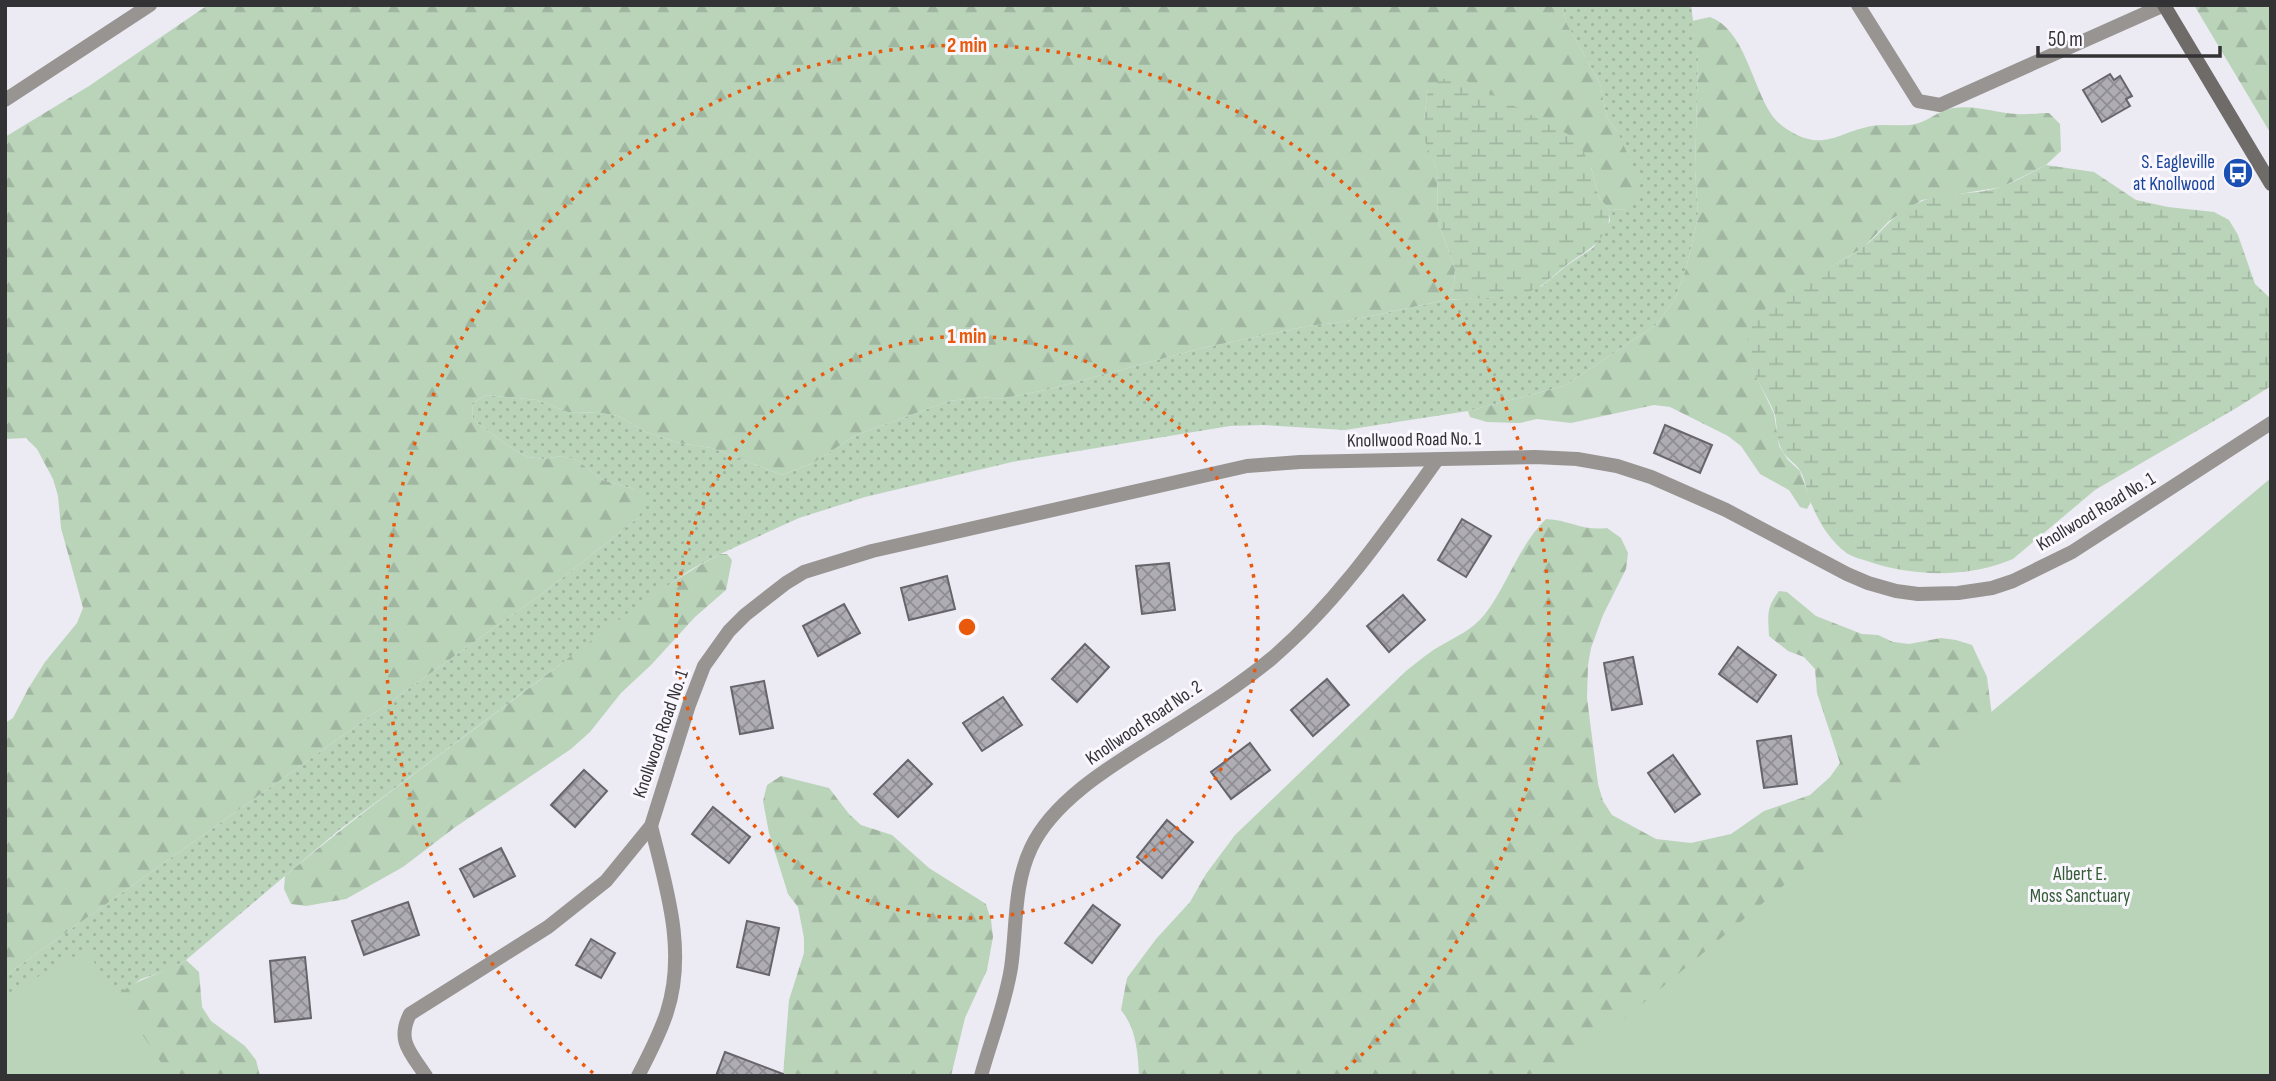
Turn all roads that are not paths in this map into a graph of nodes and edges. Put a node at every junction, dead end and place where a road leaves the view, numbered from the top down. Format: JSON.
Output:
{"nodes":[{"id":1,"x":150,"y":5,"type":"edge"},
{"id":2,"x":1858,"y":5,"type":"edge"},
{"id":3,"x":2164,"y":5,"type":"edge"},
{"id":4,"x":5,"y":100,"type":"edge"},
{"id":5,"x":2271,"y":184,"type":"edge"},
{"id":6,"x":2271,"y":423,"type":"edge"},
{"id":7,"x":1437,"y":460,"type":"junction"},
{"id":8,"x":651,"y":826,"type":"junction"},
{"id":9,"x":426,"y":1076,"type":"edge"},
{"id":10,"x":638,"y":1076,"type":"edge"},
{"id":11,"x":981,"y":1076,"type":"edge"}],
"edges":[{"from":1,"to":4,"type":"street"},
{"from":2,"to":3,"type":"street"},
{"from":3,"to":5,"type":"main road"},
{"from":6,"to":7,"type":"street","name":"Knollwood Road No. 1"},
{"from":7,"to":8,"type":"street","name":"Knollwood Road No. 1"},
{"from":7,"to":11,"type":"street","name":"Knollwood Road No. 2"},
{"from":8,"to":9,"type":"street","name":"Knollwood Road No. 1"},
{"from":8,"to":10,"type":"street","name":"Knollwood Road No. 1"}]}
